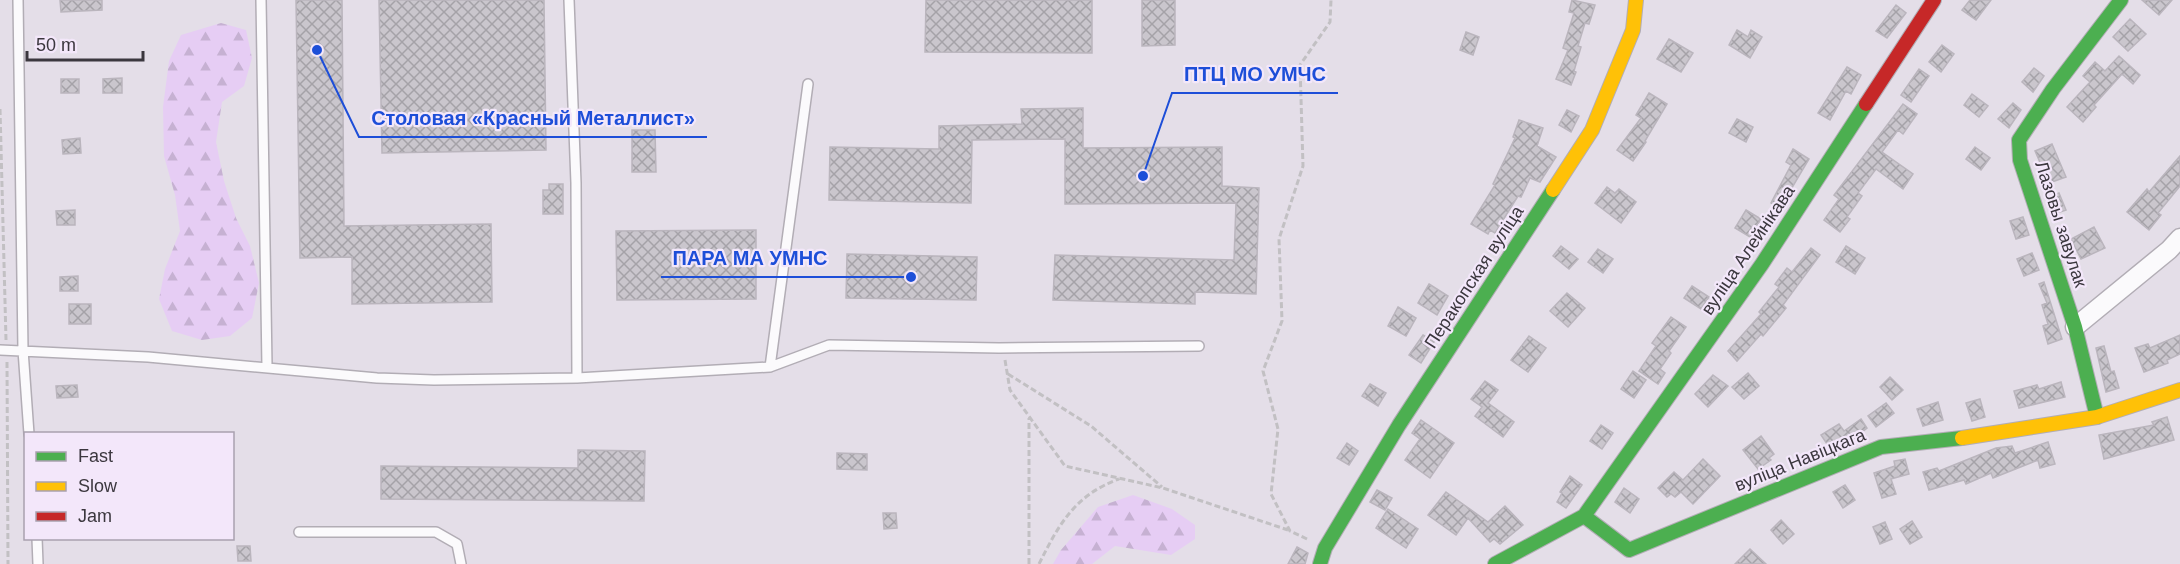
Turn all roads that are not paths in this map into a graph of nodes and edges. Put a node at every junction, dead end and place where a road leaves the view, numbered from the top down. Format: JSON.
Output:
{"nodes":[{"id":1,"x":18,"y":0,"type":"edge"},
{"id":2,"x":261,"y":0,"type":"edge"},
{"id":3,"x":569,"y":0,"type":"edge"},
{"id":4,"x":1636,"y":0,"type":"edge"},
{"id":5,"x":1935,"y":0,"type":"edge"},
{"id":6,"x":2121,"y":0,"type":"edge"},
{"id":7,"x":808,"y":84,"type":"dead end"},
{"id":8,"x":2180,"y":238,"type":"edge"},
{"id":9,"x":2076,"y":327,"type":"junction"},
{"id":10,"x":1199,"y":346,"type":"dead end"},
{"id":11,"x":3,"y":350,"type":"edge"},
{"id":12,"x":23,"y":350,"type":"junction"},
{"id":13,"x":267,"y":366,"type":"junction"},
{"id":14,"x":770,"y":367,"type":"junction"},
{"id":15,"x":577,"y":378,"type":"junction"},
{"id":16,"x":2180,"y":390,"type":"edge"},
{"id":17,"x":2097,"y":417,"type":"junction"},
{"id":18,"x":29,"y":432,"type":"edge"},
{"id":19,"x":1584,"y":516,"type":"junction"},
{"id":20,"x":299,"y":532,"type":"dead end"},
{"id":21,"x":37,"y":540,"type":"edge"},
{"id":22,"x":1630,"y":557,"type":"edge"},
{"id":23,"x":39,"y":564,"type":"edge"},
{"id":24,"x":461,"y":564,"type":"edge"},
{"id":25,"x":1320,"y":564,"type":"edge"},
{"id":26,"x":1495,"y":564,"type":"edge"}],
"edges":[{"from":1,"to":12,"type":"lane"},
{"from":2,"to":13,"type":"lane"},
{"from":3,"to":15,"type":"lane"},
{"from":4,"to":25,"type":"street","name":"Перакопская вуліца"},
{"from":5,"to":19,"type":"street","name":"вуліца Алейнікава"},
{"from":6,"to":9,"type":"street","name":"Лазовы завулак"},
{"from":7,"to":14,"type":"lane"},
{"from":8,"to":9,"type":"street"},
{"from":9,"to":17,"type":"street","name":"Лазовы завулак"},
{"from":10,"to":14,"type":"lane"},
{"from":11,"to":12,"type":"lane"},
{"from":12,"to":13,"type":"lane"},
{"from":12,"to":18,"type":"lane"},
{"from":13,"to":15,"type":"lane"},
{"from":14,"to":15,"type":"lane"},
{"from":16,"to":17,"type":"street","name":"вуліца Навіцкага"},
{"from":17,"to":22,"type":"street","name":"вуліца Навіцкага"},
{"from":19,"to":22,"type":"street","name":"вуліца Навіцкага"},
{"from":19,"to":26,"type":"street"},
{"from":20,"to":24,"type":"lane"},
{"from":21,"to":23,"type":"lane"}]}
